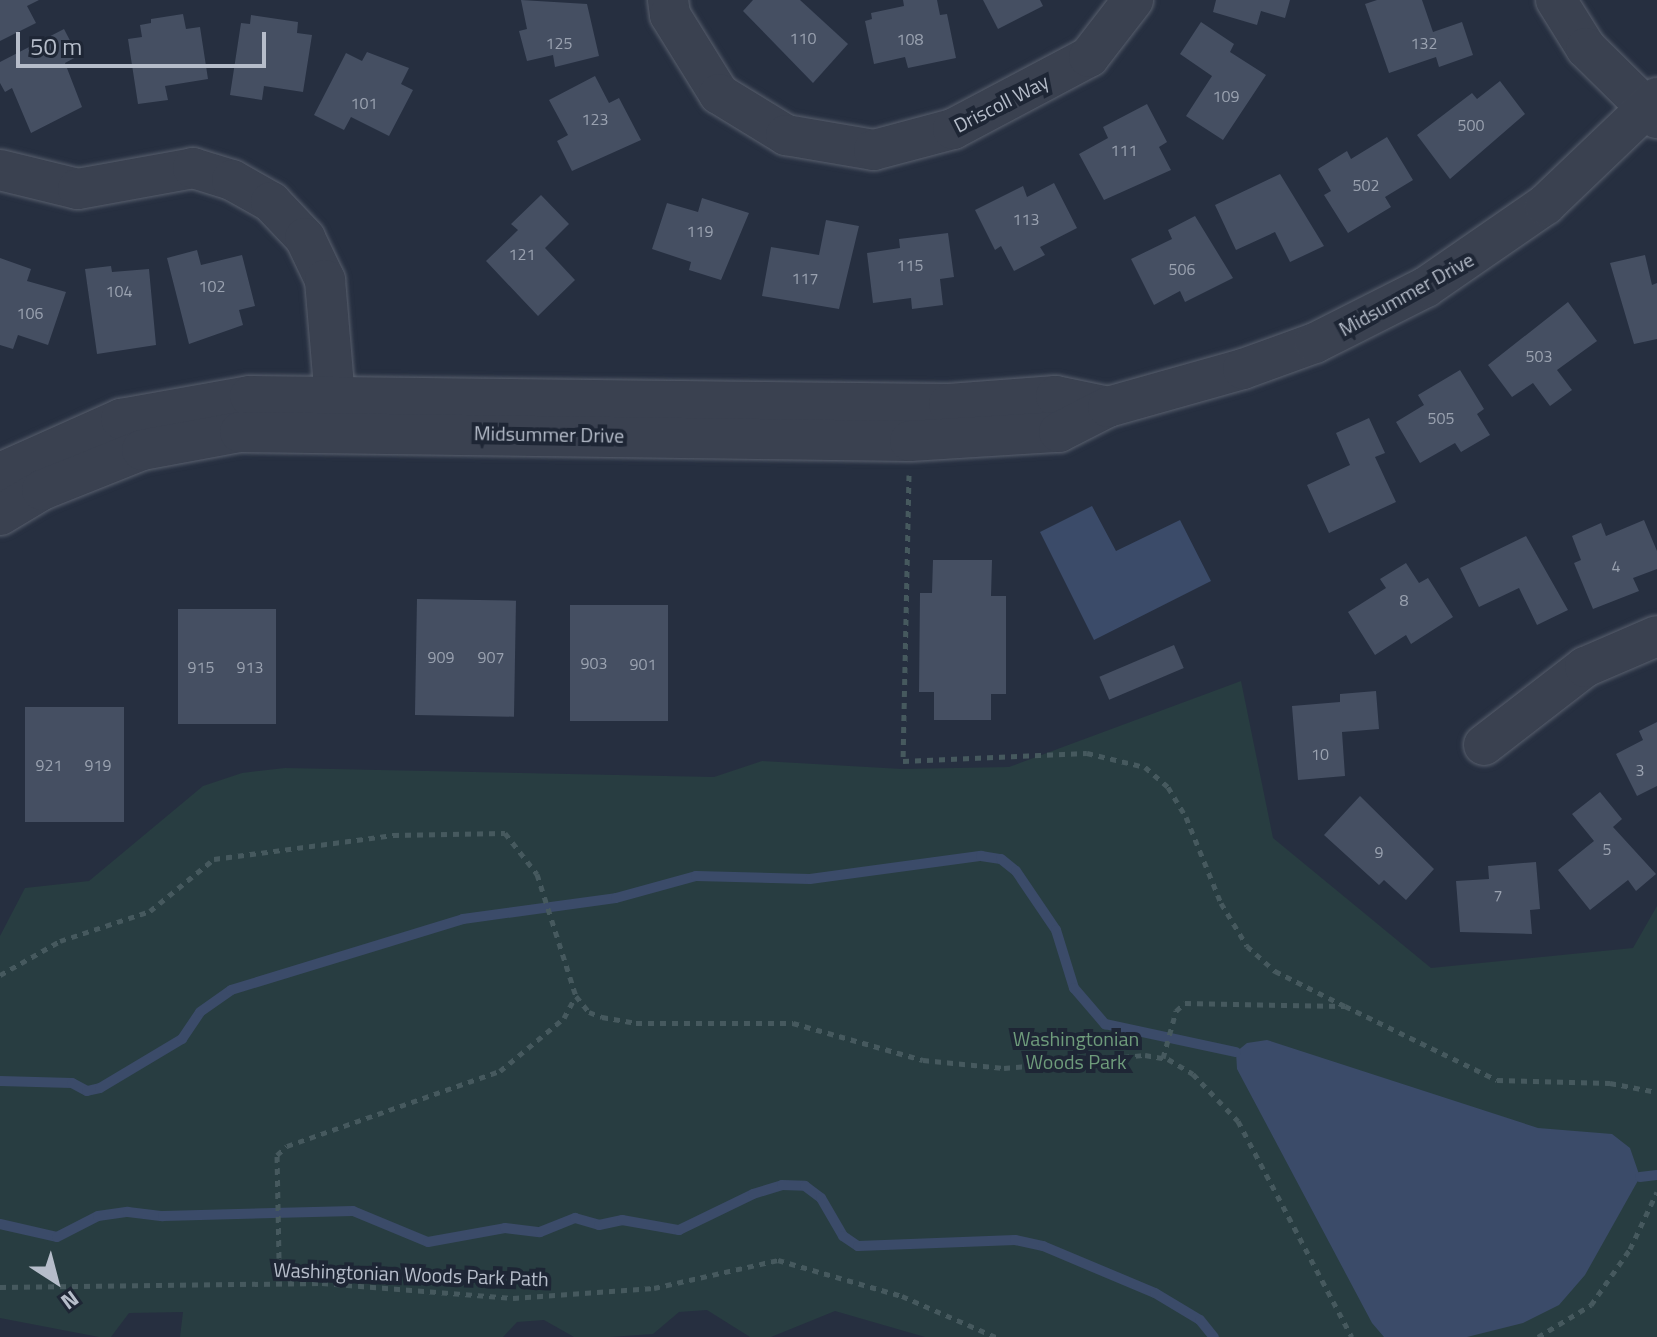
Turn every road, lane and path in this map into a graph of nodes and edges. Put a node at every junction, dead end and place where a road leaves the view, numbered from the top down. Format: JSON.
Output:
{"nodes":[{"id":1,"x":668,"y":0,"type":"edge"},
{"id":2,"x":1133,"y":0,"type":"edge"},
{"id":3,"x":1556,"y":0,"type":"edge"},
{"id":4,"x":1654,"y":108,"type":"edge"},
{"id":5,"x":0,"y":170,"type":"edge"},
{"id":6,"x":1108,"y":407,"type":"junction"},
{"id":7,"x":336,"y":413,"type":"junction"},
{"id":8,"x":910,"y":441,"type":"junction"},
{"id":9,"x":0,"y":473,"type":"edge"},
{"id":10,"x":0,"y":515,"type":"edge"},
{"id":11,"x":1657,"y":636,"type":"edge"},
{"id":12,"x":1484,"y":745,"type":"dead end"},
{"id":13,"x":0,"y":975,"type":"edge"},
{"id":14,"x":576,"y":996,"type":"junction"},
{"id":15,"x":1345,"y":1006,"type":"junction"},
{"id":16,"x":1163,"y":1058,"type":"junction"},
{"id":17,"x":1657,"y":1092,"type":"edge"},
{"id":18,"x":1657,"y":1192,"type":"edge"},
{"id":19,"x":296,"y":1282,"type":"junction"},
{"id":20,"x":0,"y":1287,"type":"edge"},
{"id":21,"x":996,"y":1337,"type":"edge"},
{"id":22,"x":1352,"y":1337,"type":"edge"},
{"id":23,"x":1538,"y":1337,"type":"edge"}],
"edges":[{"from":1,"to":2,"type":"street","name":"Driscoll Way"},
{"from":3,"to":4,"type":"street"},
{"from":4,"to":6,"type":"street","name":"Midsummer Drive"},
{"from":5,"to":7,"type":"street"},
{"from":6,"to":7,"type":"street","name":"Midsummer Drive"},
{"from":6,"to":8,"type":"street","name":"Midsummer Drive"},
{"from":7,"to":8,"type":"street","name":"Midsummer Drive"},
{"from":7,"to":9,"type":"street","name":"Midsummer Drive"},
{"from":7,"to":10,"type":"street","name":"Midsummer Drive"},
{"from":8,"to":15,"type":"path"},
{"from":11,"to":12,"type":"street"},
{"from":13,"to":14,"type":"path"},
{"from":14,"to":16,"type":"path"},
{"from":14,"to":19,"type":"path"},
{"from":15,"to":16,"type":"path"},
{"from":15,"to":17,"type":"path"},
{"from":16,"to":22,"type":"path"},
{"from":18,"to":23,"type":"path"},
{"from":19,"to":20,"type":"path","name":"Washingtonian Woods Park Path"},
{"from":19,"to":21,"type":"path","name":"Washingtonian Woods Park Path"}]}
